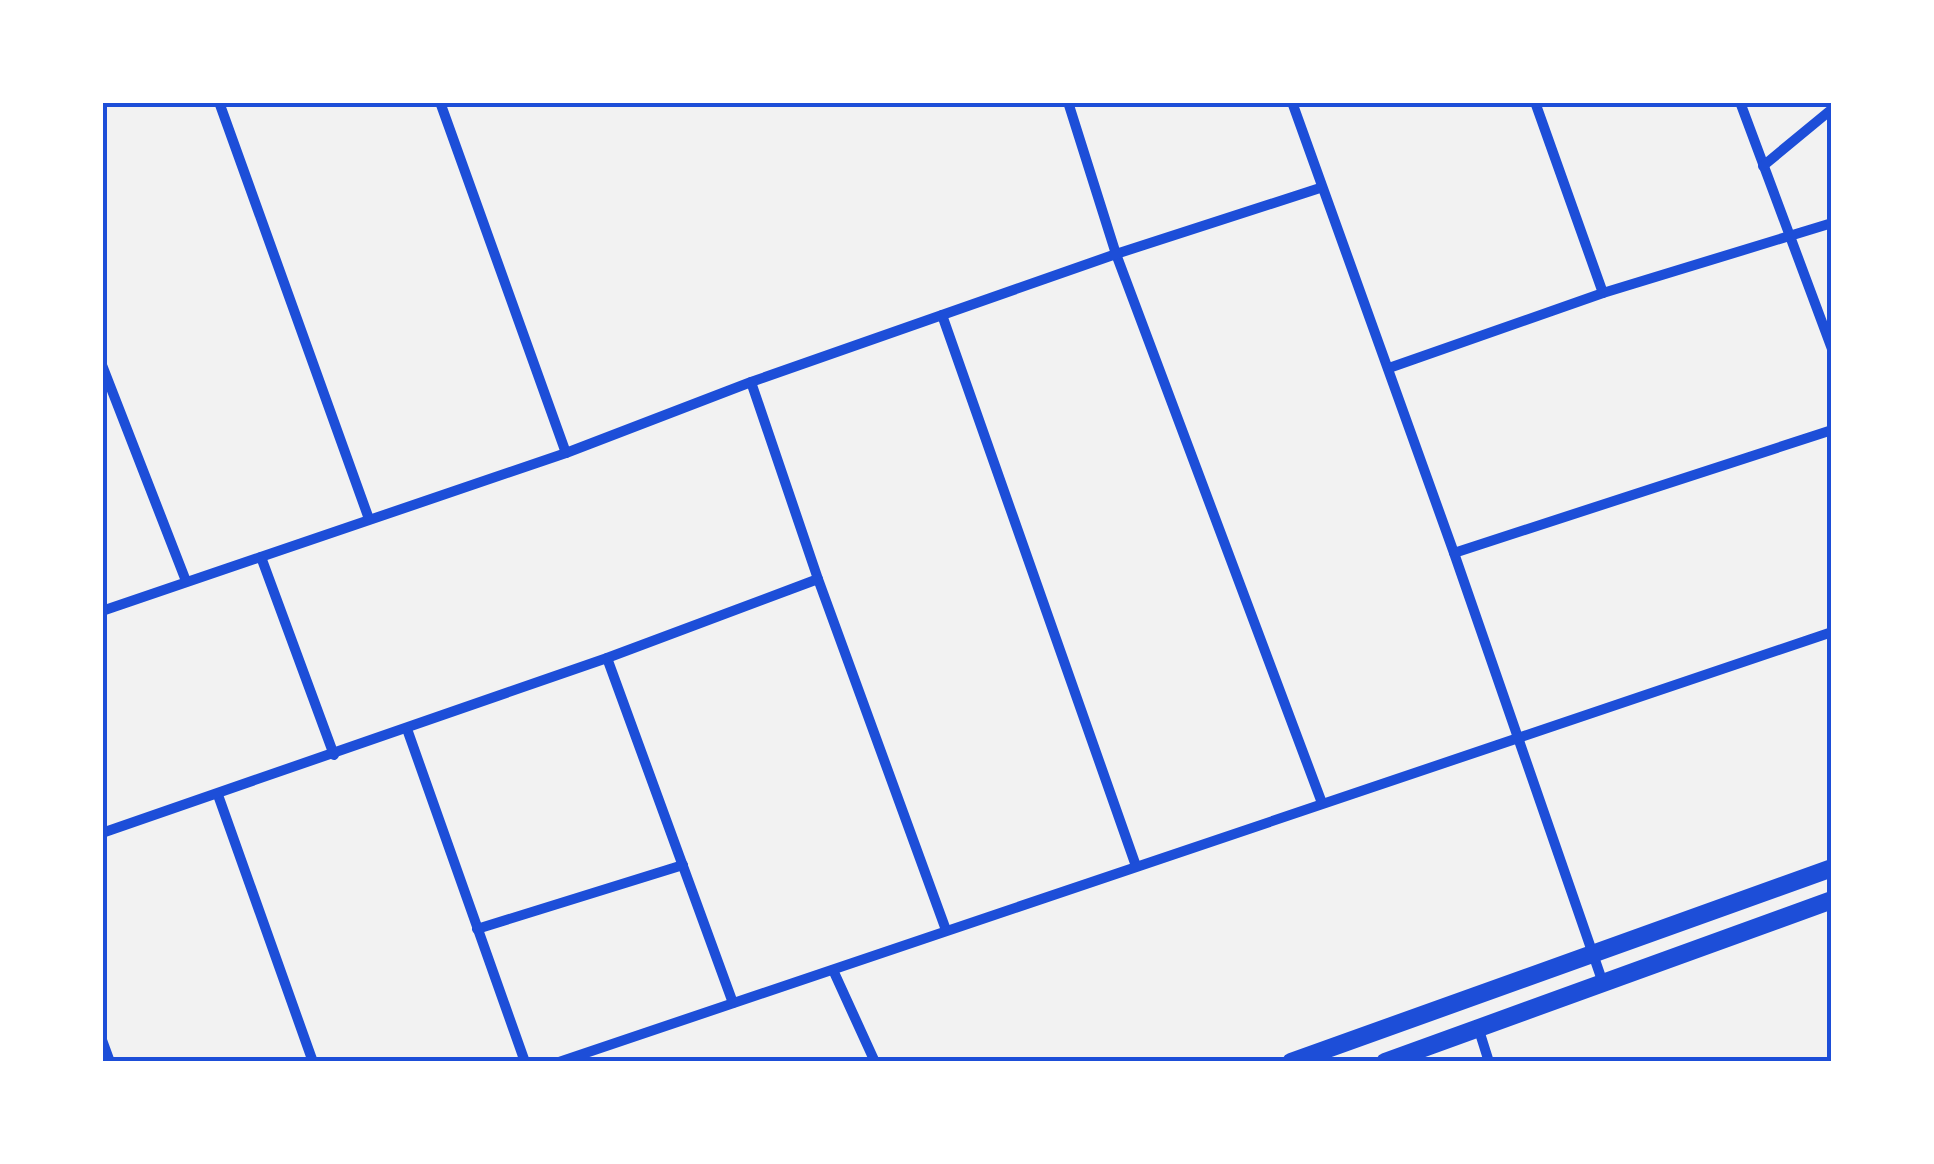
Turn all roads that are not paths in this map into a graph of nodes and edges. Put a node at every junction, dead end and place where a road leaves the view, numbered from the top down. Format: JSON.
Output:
{"nodes":[{"id":1,"x":218,"y":102,"type":"edge"},
{"id":2,"x":440,"y":102,"type":"edge"},
{"id":3,"x":1068,"y":102,"type":"edge"},
{"id":4,"x":1292,"y":102,"type":"edge"},
{"id":5,"x":1535,"y":102,"type":"edge"},
{"id":6,"x":1740,"y":102,"type":"edge"},
{"id":7,"x":1832,"y":109,"type":"edge"},
{"id":8,"x":1764,"y":166,"type":"junction"},
{"id":9,"x":1320,"y":188,"type":"junction"},
{"id":10,"x":1832,"y":223,"type":"edge"},
{"id":11,"x":1788,"y":234,"type":"junction"},
{"id":12,"x":1116,"y":254,"type":"junction"},
{"id":13,"x":1603,"y":294,"type":"junction"},
{"id":14,"x":942,"y":315,"type":"junction"},
{"id":15,"x":1832,"y":349,"type":"edge"},
{"id":16,"x":102,"y":365,"type":"edge"},
{"id":17,"x":1389,"y":368,"type":"junction"},
{"id":18,"x":751,"y":382,"type":"junction"},
{"id":19,"x":107,"y":392,"type":"edge"},
{"id":20,"x":1832,"y":430,"type":"edge"},
{"id":21,"x":566,"y":453,"type":"junction"},
{"id":22,"x":370,"y":519,"type":"junction"},
{"id":23,"x":1454,"y":552,"type":"junction"},
{"id":24,"x":260,"y":557,"type":"junction"},
{"id":25,"x":818,"y":580,"type":"junction"},
{"id":26,"x":186,"y":581,"type":"junction"},
{"id":27,"x":102,"y":611,"type":"edge"},
{"id":28,"x":1832,"y":632,"type":"edge"},
{"id":29,"x":607,"y":658,"type":"junction"},
{"id":30,"x":407,"y":729,"type":"junction"},
{"id":31,"x":1516,"y":738,"type":"junction"},
{"id":32,"x":334,"y":755,"type":"junction"},
{"id":33,"x":218,"y":795,"type":"junction"},
{"id":34,"x":1322,"y":803,"type":"junction"},
{"id":35,"x":102,"y":833,"type":"edge"},
{"id":36,"x":683,"y":865,"type":"junction"},
{"id":37,"x":1136,"y":866,"type":"junction"},
{"id":38,"x":1832,"y":868,"type":"edge"},
{"id":39,"x":1832,"y":900,"type":"edge"},
{"id":40,"x":478,"y":929,"type":"junction"},
{"id":41,"x":946,"y":930,"type":"junction"},
{"id":42,"x":1592,"y":954,"type":"junction"},
{"id":43,"x":833,"y":970,"type":"junction"},
{"id":44,"x":1603,"y":983,"type":"junction"},
{"id":45,"x":733,"y":1003,"type":"junction"},
{"id":46,"x":1478,"y":1028,"type":"junction"},
{"id":47,"x":102,"y":1040,"type":"edge"},
{"id":48,"x":110,"y":1062,"type":"edge"},
{"id":49,"x":312,"y":1062,"type":"edge"},
{"id":50,"x":525,"y":1062,"type":"edge"},
{"id":51,"x":559,"y":1062,"type":"edge"},
{"id":52,"x":875,"y":1062,"type":"edge"},
{"id":53,"x":1290,"y":1062,"type":"edge"},
{"id":54,"x":1386,"y":1062,"type":"edge"},
{"id":55,"x":1489,"y":1062,"type":"edge"}],
"edges":[{"from":1,"to":22,"type":"street"},
{"from":2,"to":21,"type":"street"},
{"from":3,"to":12,"type":"street"},
{"from":4,"to":9,"type":"street"},
{"from":5,"to":13,"type":"street"},
{"from":6,"to":8,"type":"street"},
{"from":7,"to":8,"type":"street"},
{"from":8,"to":11,"type":"street"},
{"from":9,"to":12,"type":"street"},
{"from":9,"to":17,"type":"street"},
{"from":10,"to":11,"type":"street"},
{"from":11,"to":13,"type":"street"},
{"from":11,"to":15,"type":"street"},
{"from":12,"to":14,"type":"street"},
{"from":12,"to":34,"type":"street"},
{"from":13,"to":17,"type":"street"},
{"from":14,"to":18,"type":"street"},
{"from":14,"to":37,"type":"street"},
{"from":16,"to":19,"type":"street"},
{"from":17,"to":23,"type":"street"},
{"from":18,"to":21,"type":"street"},
{"from":18,"to":25,"type":"street"},
{"from":19,"to":26,"type":"street"},
{"from":20,"to":23,"type":"street"},
{"from":21,"to":22,"type":"street"},
{"from":22,"to":24,"type":"street"},
{"from":23,"to":31,"type":"street"},
{"from":24,"to":26,"type":"street"},
{"from":24,"to":32,"type":"street"},
{"from":25,"to":29,"type":"street"},
{"from":25,"to":41,"type":"street"},
{"from":26,"to":27,"type":"street"},
{"from":28,"to":31,"type":"street"},
{"from":29,"to":30,"type":"street"},
{"from":29,"to":36,"type":"street"},
{"from":30,"to":32,"type":"street"},
{"from":30,"to":40,"type":"street"},
{"from":31,"to":34,"type":"street"},
{"from":31,"to":42,"type":"street"},
{"from":32,"to":33,"type":"street"},
{"from":33,"to":35,"type":"street"},
{"from":33,"to":49,"type":"street"},
{"from":34,"to":37,"type":"street"},
{"from":36,"to":40,"type":"street"},
{"from":36,"to":45,"type":"street"},
{"from":37,"to":41,"type":"street"},
{"from":38,"to":42,"type":"street"},
{"from":39,"to":44,"type":"street"},
{"from":40,"to":50,"type":"street"},
{"from":41,"to":43,"type":"street"},
{"from":42,"to":44,"type":"street"},
{"from":42,"to":53,"type":"street"},
{"from":43,"to":45,"type":"street"},
{"from":43,"to":52,"type":"street"},
{"from":44,"to":46,"type":"street"},
{"from":45,"to":51,"type":"street"},
{"from":46,"to":54,"type":"street"},
{"from":46,"to":55,"type":"street"},
{"from":47,"to":48,"type":"street"}]}
